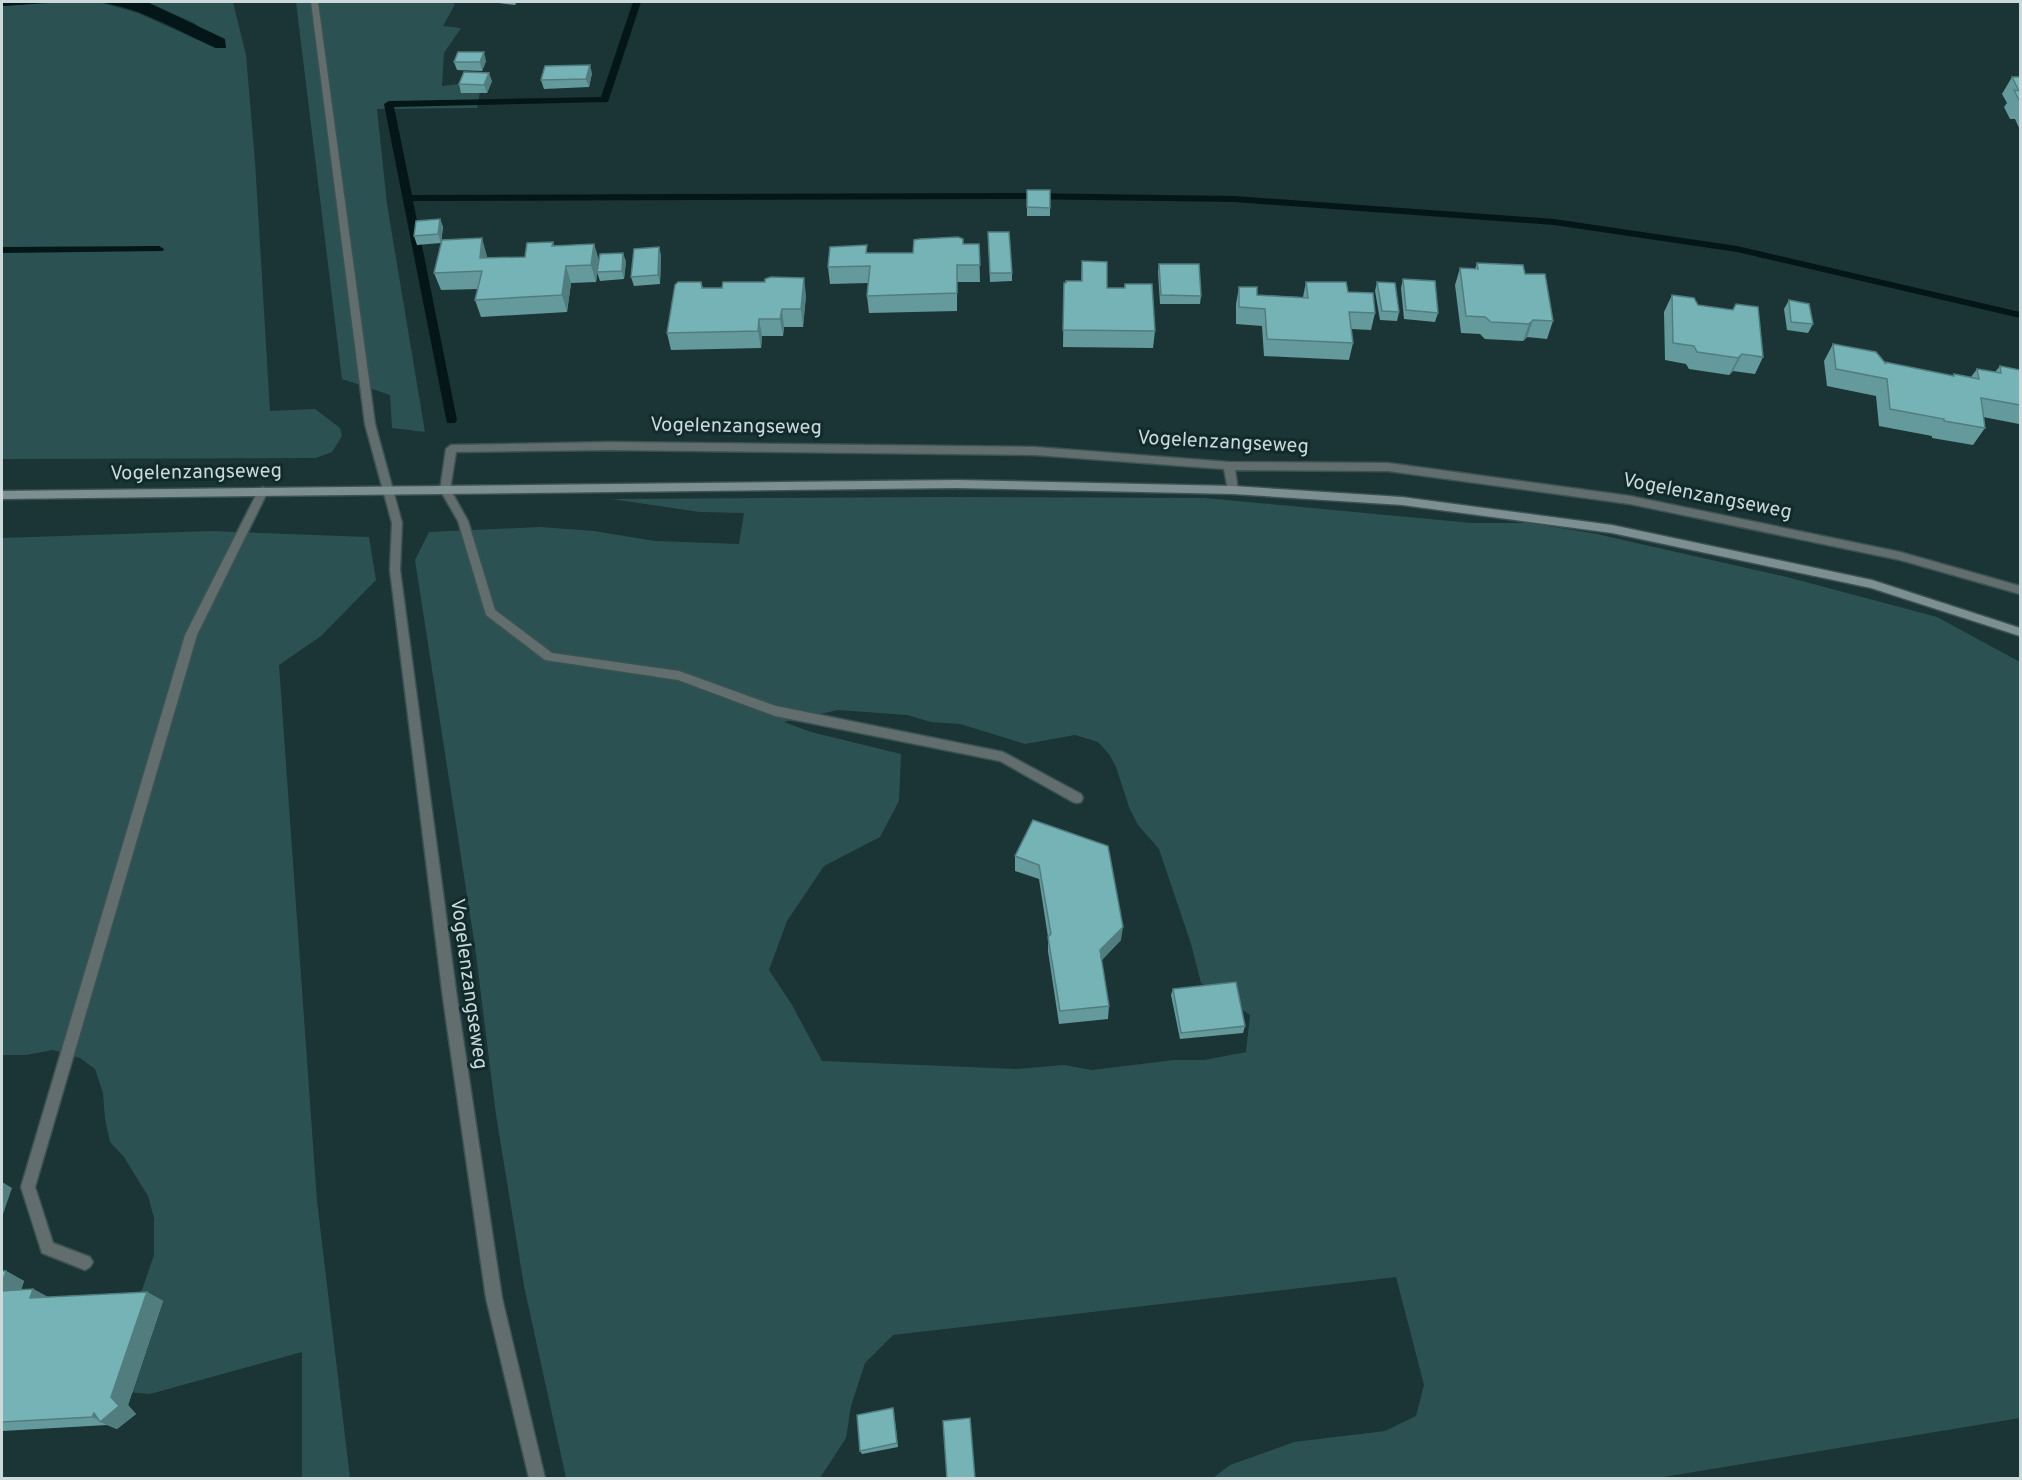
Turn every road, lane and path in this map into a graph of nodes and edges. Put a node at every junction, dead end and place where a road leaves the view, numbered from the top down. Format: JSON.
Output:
{"nodes":[{"id":1,"x":314,"y":2,"type":"edge"},
{"id":2,"x":1229,"y":466,"type":"junction"},
{"id":3,"x":390,"y":490,"type":"junction"},
{"id":4,"x":445,"y":490,"type":"junction"},
{"id":5,"x":1233,"y":490,"type":"junction"},
{"id":6,"x":263,"y":491,"type":"junction"},
{"id":7,"x":2,"y":495,"type":"edge"},
{"id":8,"x":2020,"y":590,"type":"edge"},
{"id":9,"x":2020,"y":632,"type":"edge"},
{"id":10,"x":1077,"y":798,"type":"dead end"},
{"id":11,"x":85,"y":1262,"type":"dead end"},
{"id":12,"x":537,"y":1479,"type":"edge"}],
"edges":[{"from":1,"to":3,"type":"street"},
{"from":2,"to":4,"type":"street","name":"Vogelenzangseweg"},
{"from":2,"to":5,"type":"street"},
{"from":2,"to":8,"type":"street","name":"Vogelenzangseweg"},
{"from":3,"to":4,"type":"main road","name":"Vogelenzangseweg"},
{"from":3,"to":6,"type":"main road","name":"Vogelenzangseweg"},
{"from":3,"to":12,"type":"street","name":"Vogelenzangseweg"},
{"from":4,"to":5,"type":"main road","name":"Vogelenzangseweg"},
{"from":4,"to":10,"type":"street"},
{"from":5,"to":9,"type":"main road","name":"Vogelenzangseweg"},
{"from":6,"to":7,"type":"main road","name":"Vogelenzangseweg"},
{"from":6,"to":11,"type":"street"}]}
